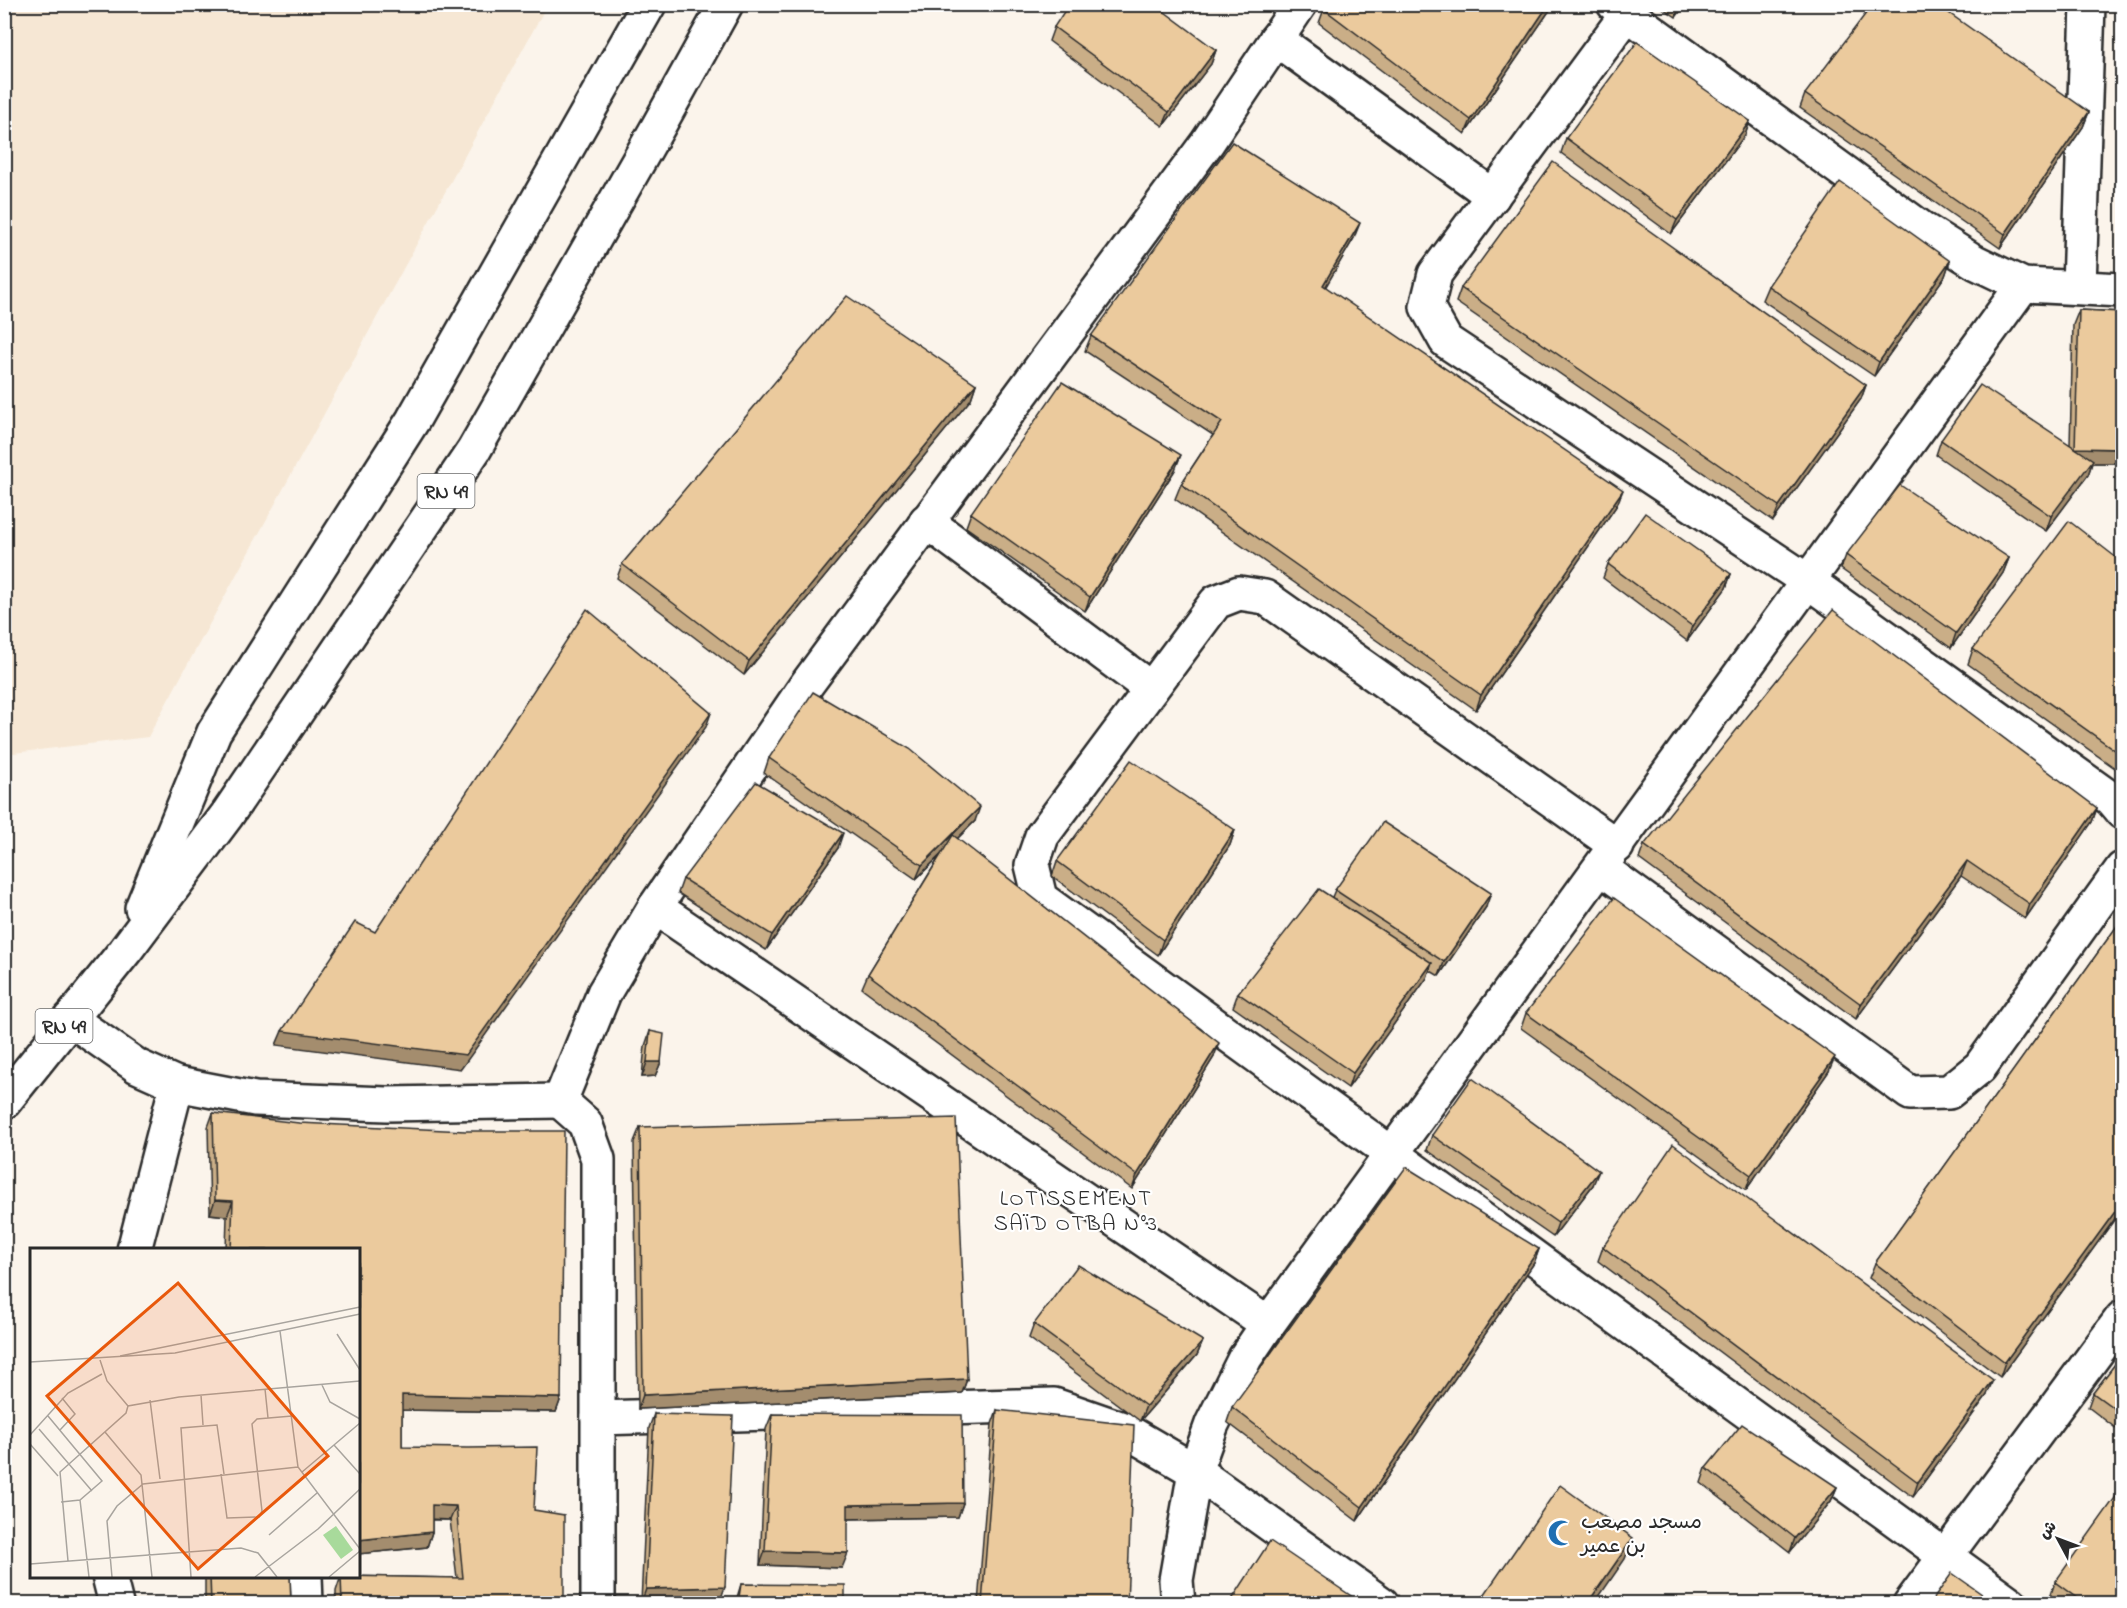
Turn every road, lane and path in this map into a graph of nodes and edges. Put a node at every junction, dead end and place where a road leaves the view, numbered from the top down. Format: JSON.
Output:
{"nodes":[{"id":1,"x":649,"y":4,"type":"edge"},
{"id":2,"x":726,"y":4,"type":"edge"},
{"id":3,"x":1300,"y":4,"type":"edge"},
{"id":4,"x":2088,"y":4,"type":"edge"},
{"id":5,"x":1620,"y":9,"type":"edge"},
{"id":6,"x":1276,"y":39,"type":"junction"},
{"id":7,"x":1493,"y":196,"type":"junction"},
{"id":8,"x":2023,"y":285,"type":"junction"},
{"id":9,"x":2079,"y":287,"type":"junction"},
{"id":10,"x":2122,"y":290,"type":"edge"},
{"id":11,"x":926,"y":521,"type":"junction"},
{"id":12,"x":1809,"y":582,"type":"junction"},
{"id":13,"x":1151,"y":689,"type":"junction"},
{"id":14,"x":2122,"y":812,"type":"edge"},
{"id":15,"x":1609,"y":857,"type":"junction"},
{"id":16,"x":2122,"y":869,"type":"edge"},
{"id":17,"x":655,"y":907,"type":"junction"},
{"id":18,"x":125,"y":951,"type":"junction"},
{"id":19,"x":70,"y":1019,"type":"junction"},
{"id":20,"x":177,"y":1084,"type":"junction"},
{"id":21,"x":4,"y":1101,"type":"edge"},
{"id":22,"x":561,"y":1101,"type":"junction"},
{"id":23,"x":1392,"y":1153,"type":"junction"},
{"id":24,"x":135,"y":1248,"type":"edge"},
{"id":25,"x":2122,"y":1318,"type":"edge"},
{"id":26,"x":1268,"y":1324,"type":"junction"},
{"id":27,"x":598,"y":1418,"type":"junction"},
{"id":28,"x":1195,"y":1471,"type":"junction"},
{"id":29,"x":1945,"y":1556,"type":"junction"},
{"id":30,"x":110,"y":1578,"type":"edge"},
{"id":31,"x":305,"y":1578,"type":"edge"},
{"id":32,"x":116,"y":1604,"type":"edge"},
{"id":33,"x":306,"y":1604,"type":"edge"},
{"id":34,"x":597,"y":1604,"type":"edge"},
{"id":35,"x":1178,"y":1604,"type":"edge"},
{"id":36,"x":1382,"y":1604,"type":"edge"},
{"id":37,"x":1910,"y":1604,"type":"edge"},
{"id":38,"x":2011,"y":1604,"type":"edge"}],
"edges":[{"from":1,"to":18,"type":"main road","number":"RN 49"},
{"from":2,"to":18,"type":"main road","number":"RN 49"},
{"from":3,"to":6,"type":"main road"},
{"from":4,"to":9,"type":"main road"},
{"from":5,"to":7,"type":"main road"},
{"from":5,"to":8,"type":"main road"},
{"from":6,"to":7,"type":"main road"},
{"from":6,"to":11,"type":"main road"},
{"from":7,"to":12,"type":"main road"},
{"from":8,"to":9,"type":"main road"},
{"from":8,"to":12,"type":"main road"},
{"from":9,"to":10,"type":"main road"},
{"from":11,"to":13,"type":"main road"},
{"from":11,"to":17,"type":"main road"},
{"from":12,"to":14,"type":"main road"},
{"from":12,"to":15,"type":"main road"},
{"from":13,"to":15,"type":"main road"},
{"from":13,"to":23,"type":"main road"},
{"from":15,"to":16,"type":"main road"},
{"from":15,"to":23,"type":"main road"},
{"from":17,"to":22,"type":"main road"},
{"from":17,"to":26,"type":"main road"},
{"from":18,"to":19,"type":"main road","number":"RN 49"},
{"from":19,"to":20,"type":"main road"},
{"from":19,"to":21,"type":"main road","number":"RN 49"},
{"from":20,"to":22,"type":"main road"},
{"from":20,"to":24,"type":"main road"},
{"from":22,"to":27,"type":"main road"},
{"from":23,"to":26,"type":"main road"},
{"from":23,"to":29,"type":"main road"},
{"from":25,"to":29,"type":"main road"},
{"from":26,"to":28,"type":"main road"},
{"from":27,"to":28,"type":"main road"},
{"from":27,"to":34,"type":"main road"},
{"from":28,"to":35,"type":"main road"},
{"from":28,"to":36,"type":"main road"},
{"from":29,"to":37,"type":"main road"},
{"from":29,"to":38,"type":"main road"},
{"from":30,"to":32,"type":"main road"},
{"from":31,"to":33,"type":"main road"}]}
